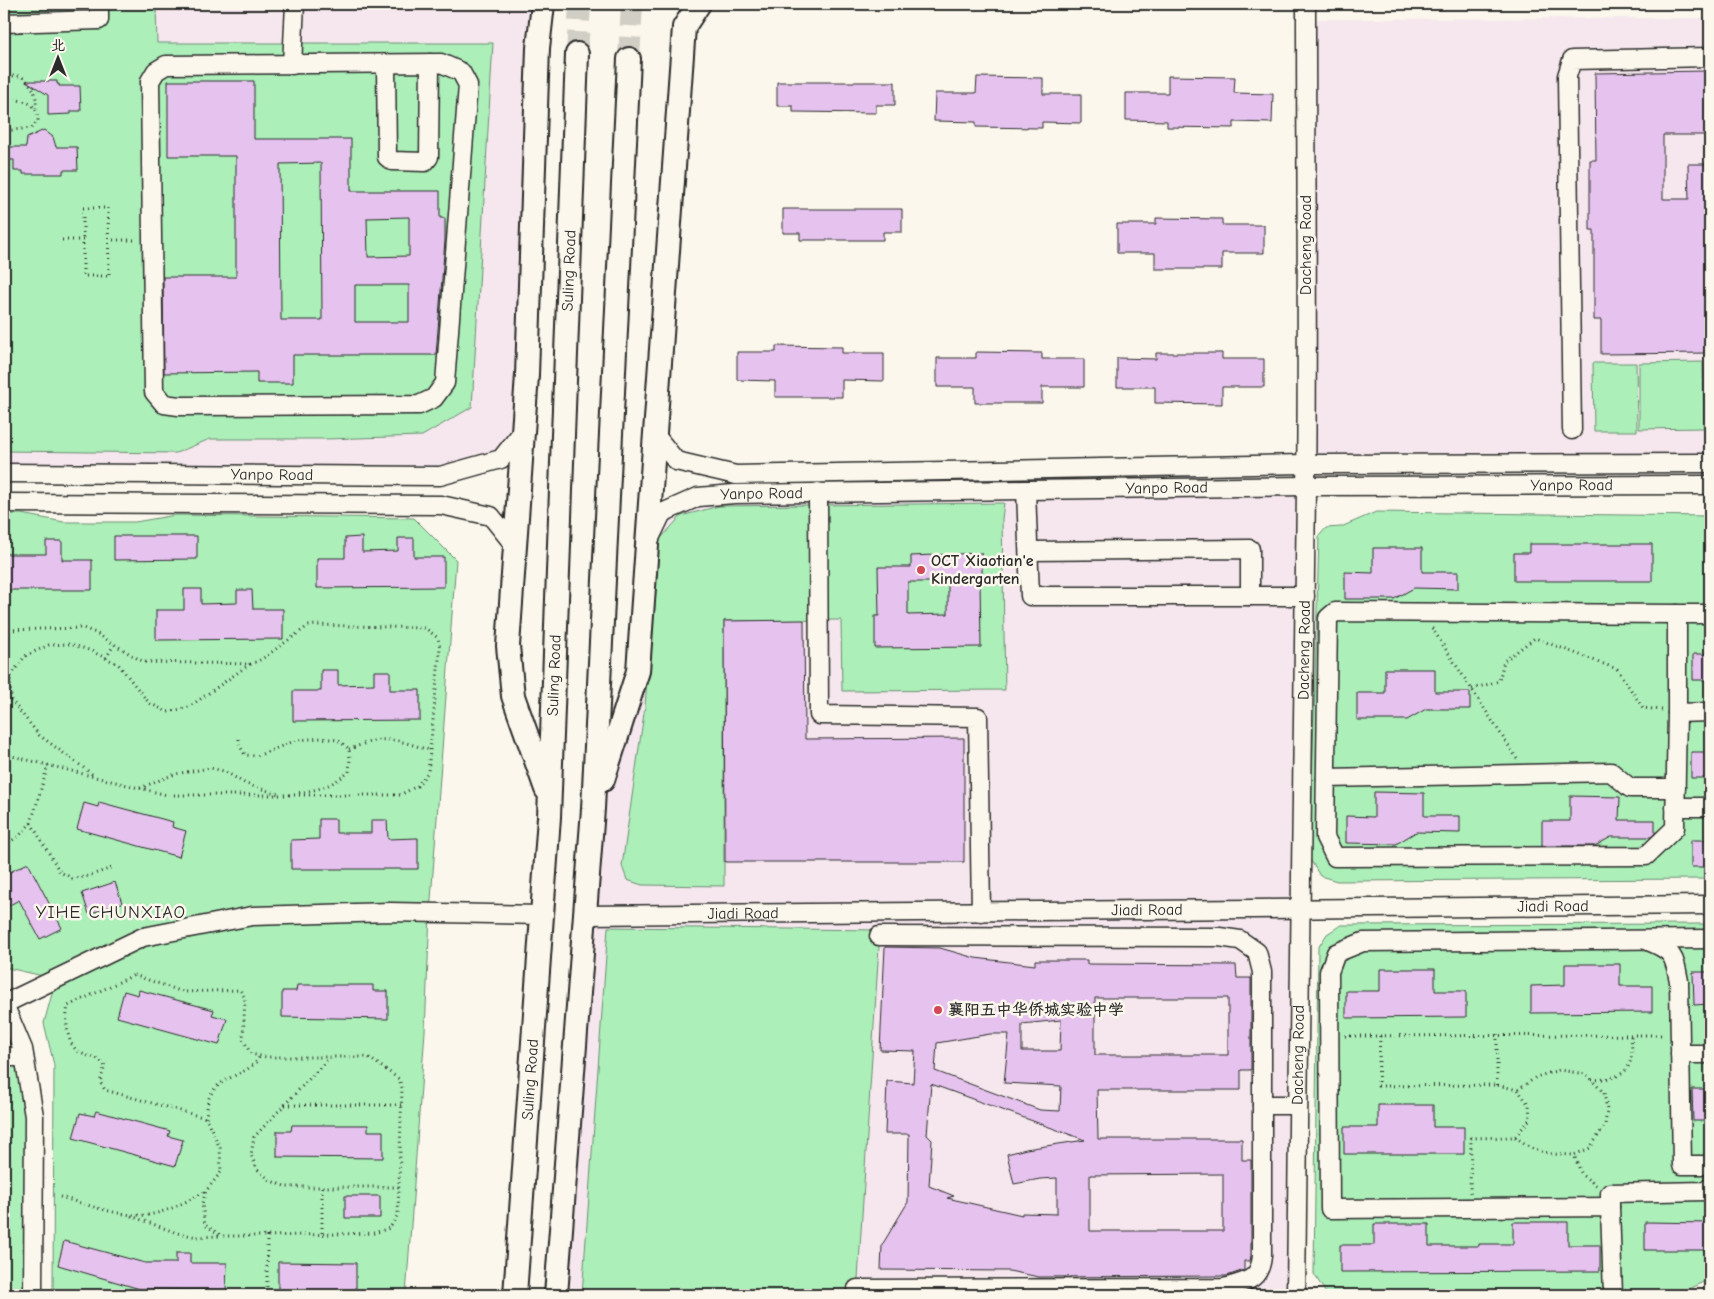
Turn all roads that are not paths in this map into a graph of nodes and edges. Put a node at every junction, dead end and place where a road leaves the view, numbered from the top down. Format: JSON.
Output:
{"nodes":[{"id":1,"x":99,"y":4,"type":"edge"},
{"id":2,"x":295,"y":4,"type":"edge"},
{"id":3,"x":543,"y":4,"type":"edge"},
{"id":4,"x":680,"y":4,"type":"edge"},
{"id":5,"x":699,"y":4,"type":"edge"},
{"id":6,"x":1306,"y":4,"type":"edge"},
{"id":7,"x":4,"y":22,"type":"edge"},
{"id":8,"x":684,"y":27,"type":"junction"},
{"id":9,"x":577,"y":54,"type":"tunnel mouth"},
{"id":10,"x":1710,"y":57,"type":"edge"},
{"id":11,"x":629,"y":59,"type":"tunnel mouth"},
{"id":12,"x":430,"y":63,"type":"junction"},
{"id":13,"x":386,"y":64,"type":"junction"},
{"id":14,"x":292,"y":65,"type":"junction"},
{"id":15,"x":1572,"y":430,"type":"dead end"},
{"id":16,"x":523,"y":431,"type":"junction"},
{"id":17,"x":656,"y":436,"type":"junction"},
{"id":18,"x":1710,"y":463,"type":"edge"},
{"id":19,"x":1306,"y":464,"type":"junction"},
{"id":20,"x":4,"y":473,"type":"edge"},
{"id":21,"x":1710,"y":485,"type":"edge"},
{"id":22,"x":1306,"y":486,"type":"junction"},
{"id":23,"x":1026,"y":490,"type":"junction"},
{"id":24,"x":818,"y":492,"type":"junction"},
{"id":25,"x":4,"y":503,"type":"edge"},
{"id":26,"x":647,"y":545,"type":"junction"},
{"id":27,"x":515,"y":546,"type":"junction"},
{"id":28,"x":1028,"y":552,"type":"junction"},
{"id":29,"x":1250,"y":596,"type":"junction"},
{"id":30,"x":1305,"y":596,"type":"junction"},
{"id":31,"x":1676,"y":614,"type":"junction"},
{"id":32,"x":1710,"y":614,"type":"edge"},
{"id":33,"x":1677,"y":712,"type":"junction"},
{"id":34,"x":1710,"y":712,"type":"edge"},
{"id":35,"x":1326,"y":778,"type":"junction"},
{"id":36,"x":1676,"y":788,"type":"junction"},
{"id":37,"x":1675,"y":807,"type":"junction"},
{"id":38,"x":1710,"y":807,"type":"edge"},
{"id":39,"x":594,"y":809,"type":"junction"},
{"id":40,"x":549,"y":817,"type":"junction"},
{"id":41,"x":1710,"y":905,"type":"edge"},
{"id":42,"x":1301,"y":909,"type":"junction"},
{"id":43,"x":981,"y":912,"type":"junction"},
{"id":44,"x":542,"y":915,"type":"junction"},
{"id":45,"x":585,"y":915,"type":"junction"},
{"id":46,"x":879,"y":936,"type":"dead end"},
{"id":47,"x":1710,"y":939,"type":"edge"},
{"id":48,"x":1645,"y":940,"type":"junction"},
{"id":49,"x":4,"y":1004,"type":"edge"},
{"id":50,"x":1680,"y":1054,"type":"junction"},
{"id":51,"x":1710,"y":1054,"type":"edge"},
{"id":52,"x":4,"y":1057,"type":"edge"},
{"id":53,"x":24,"y":1057,"type":"junction"},
{"id":54,"x":1262,"y":1105,"type":"junction"},
{"id":55,"x":1297,"y":1105,"type":"junction"},
{"id":56,"x":1710,"y":1166,"type":"edge"},
{"id":57,"x":1710,"y":1187,"type":"edge"},
{"id":58,"x":1610,"y":1200,"type":"junction"},
{"id":59,"x":857,"y":1289,"type":"dead end"},
{"id":60,"x":33,"y":1295,"type":"edge"},
{"id":61,"x":515,"y":1295,"type":"edge"},
{"id":62,"x":556,"y":1295,"type":"edge"},
{"id":63,"x":1296,"y":1295,"type":"edge"},
{"id":64,"x":1613,"y":1295,"type":"edge"}],
"edges":[{"from":1,"to":7,"type":"street"},
{"from":2,"to":14,"type":"street"},
{"from":3,"to":16,"type":"main road"},
{"from":4,"to":8,"type":"main road"},
{"from":5,"to":8,"type":"main road"},
{"from":6,"to":19,"type":"street","name":"Dacheng Road"},
{"from":8,"to":17,"type":"main road"},
{"from":9,"to":40,"type":"main road","name":"Suling Road"},
{"from":10,"to":15,"type":"street"},
{"from":11,"to":39,"type":"main road"},
{"from":12,"to":13,"type":"street"},
{"from":12,"to":13,"type":"street"},
{"from":12,"to":14,"type":"street"},
{"from":13,"to":14,"type":"street"},
{"from":16,"to":20,"type":"street","name":"Yanpo Road"},
{"from":16,"to":27,"type":"main road"},
{"from":17,"to":19,"type":"street","name":"Yanpo Road"},
{"from":17,"to":26,"type":"main road"},
{"from":18,"to":19,"type":"street","name":"Yanpo Road"},
{"from":19,"to":22,"type":"street","name":"Dacheng Road"},
{"from":21,"to":22,"type":"street","name":"Yanpo Road"},
{"from":22,"to":23,"type":"street","name":"Yanpo Road"},
{"from":22,"to":30,"type":"street","name":"Dacheng Road"},
{"from":23,"to":24,"type":"street","name":"Yanpo Road"},
{"from":23,"to":28,"type":"street"},
{"from":24,"to":26,"type":"street","name":"Yanpo Road"},
{"from":24,"to":43,"type":"street"},
{"from":25,"to":27,"type":"street","name":"Yanpo Road"},
{"from":26,"to":39,"type":"main road"},
{"from":27,"to":40,"type":"main road"},
{"from":28,"to":29,"type":"street"},
{"from":28,"to":29,"type":"street"},
{"from":29,"to":30,"type":"street"},
{"from":30,"to":42,"type":"street","name":"Dacheng Road"},
{"from":31,"to":32,"type":"street"},
{"from":31,"to":33,"type":"street"},
{"from":31,"to":35,"type":"street"},
{"from":33,"to":34,"type":"street"},
{"from":33,"to":36,"type":"street"},
{"from":35,"to":36,"type":"street"},
{"from":35,"to":37,"type":"street"},
{"from":36,"to":37,"type":"street"},
{"from":37,"to":38,"type":"street"},
{"from":39,"to":45,"type":"main road"},
{"from":40,"to":44,"type":"main road","name":"Suling Road"},
{"from":41,"to":42,"type":"street","name":"Jiadi Road"},
{"from":42,"to":43,"type":"street","name":"Jiadi Road"},
{"from":42,"to":55,"type":"street","name":"Dacheng Road"},
{"from":43,"to":45,"type":"street","name":"Jiadi Road"},
{"from":44,"to":49,"type":"street"},
{"from":44,"to":61,"type":"main road","name":"Suling Road"},
{"from":45,"to":62,"type":"main road"},
{"from":46,"to":54,"type":"street"},
{"from":47,"to":48,"type":"street"},
{"from":48,"to":50,"type":"street"},
{"from":48,"to":58,"type":"street"},
{"from":49,"to":53,"type":"street"},
{"from":50,"to":51,"type":"street"},
{"from":50,"to":56,"type":"street"},
{"from":52,"to":53,"type":"street"},
{"from":53,"to":60,"type":"street"},
{"from":54,"to":55,"type":"street"},
{"from":54,"to":59,"type":"street"},
{"from":55,"to":63,"type":"street","name":"Dacheng Road"},
{"from":57,"to":58,"type":"street"},
{"from":58,"to":64,"type":"street"}]}
